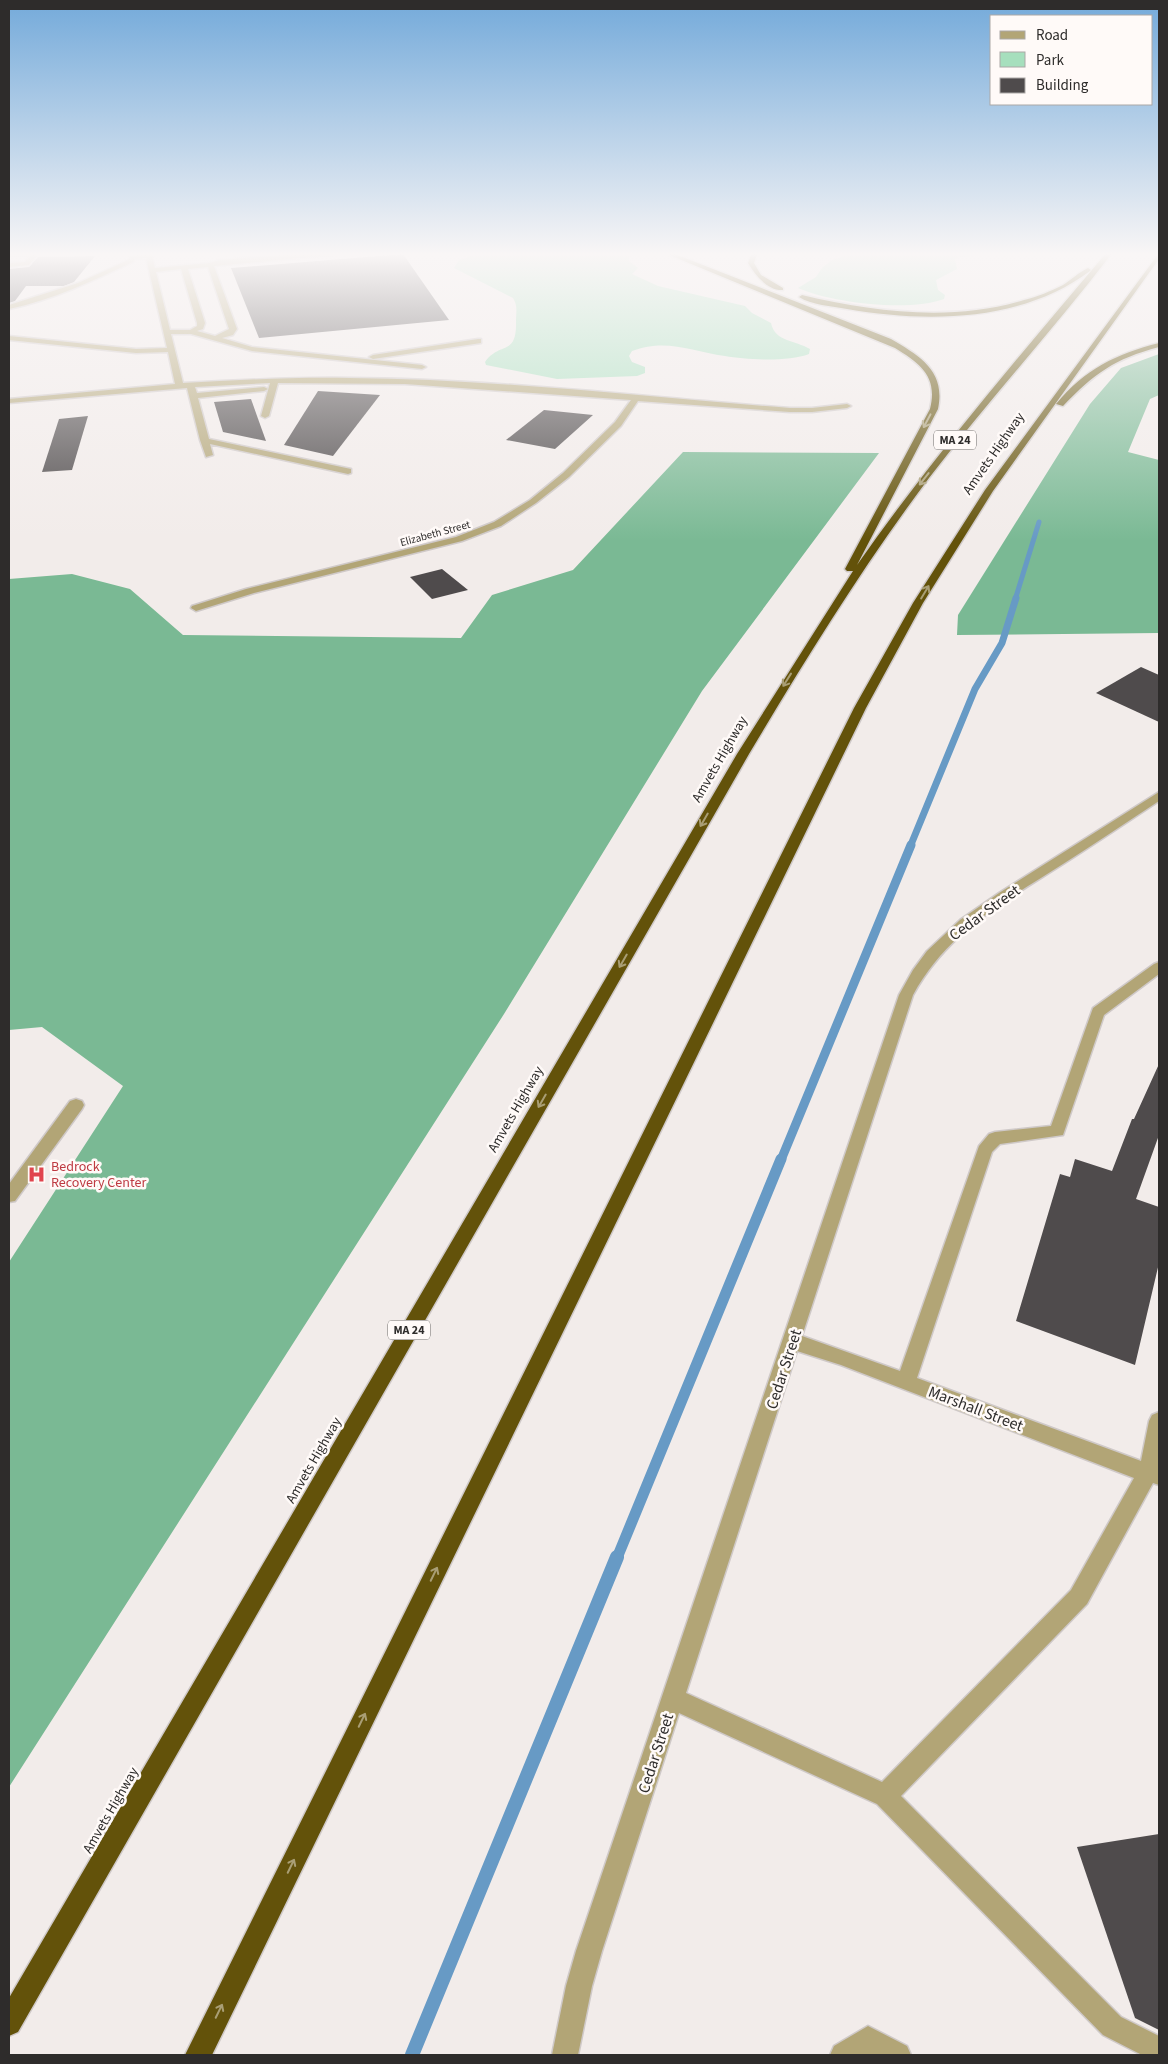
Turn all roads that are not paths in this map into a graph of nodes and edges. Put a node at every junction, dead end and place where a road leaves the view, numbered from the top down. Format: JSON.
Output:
{"nodes":[{"id":1,"x":110,"y":348,"type":"edge"},
{"id":2,"x":249,"y":348,"type":"edge"},
{"id":3,"x":426,"y":348,"type":"edge"},
{"id":4,"x":900,"y":348,"type":"edge"},
{"id":5,"x":1031,"y":348,"type":"edge"},
{"id":6,"x":1091,"y":348,"type":"edge"},
{"id":7,"x":1144,"y":348,"type":"edge"},
{"id":8,"x":171,"y":350,"type":"joint"},
{"id":9,"x":354,"y":360,"type":"junction"},
{"id":10,"x":422,"y":367,"type":"dead end"},
{"id":11,"x":275,"y":380,"type":"junction"},
{"id":12,"x":190,"y":384,"type":"junction"},
{"id":13,"x":179,"y":385,"type":"junction"},
{"id":14,"x":273,"y":389,"type":"junction"},
{"id":15,"x":193,"y":396,"type":"junction"},
{"id":16,"x":635,"y":399,"type":"junction"},
{"id":17,"x":9,"y":401,"type":"edge"},
{"id":18,"x":847,"y":406,"type":"dead end"},
{"id":19,"x":265,"y":416,"type":"dead end"},
{"id":20,"x":204,"y":440,"type":"junction"},
{"id":21,"x":209,"y":455,"type":"dead end"},
{"id":22,"x":1013,"y":455,"type":"junction"},
{"id":23,"x":348,"y":471,"type":"dead end"},
{"id":24,"x":196,"y":608,"type":"dead end"},
{"id":25,"x":813,"y":639,"type":"junction"},
{"id":26,"x":1159,"y":796,"type":"edge"},
{"id":27,"x":1159,"y":967,"type":"edge"},
{"id":28,"x":76,"y":1105,"type":"dead end"},
{"id":29,"x":9,"y":1196,"type":"edge"},
{"id":30,"x":792,"y":1340,"type":"junction"},
{"id":31,"x":906,"y":1382,"type":"junction"},
{"id":32,"x":1159,"y":1421,"type":"edge"},
{"id":33,"x":1153,"y":1475,"type":"edge"},
{"id":34,"x":673,"y":1699,"type":"junction"},
{"id":35,"x":885,"y":1796,"type":"junction"},
{"id":36,"x":9,"y":2023,"type":"edge"},
{"id":37,"x":1159,"y":2050,"type":"edge"},
{"id":38,"x":198,"y":2055,"type":"edge"},
{"id":39,"x":565,"y":2055,"type":"edge"},
{"id":40,"x":843,"y":2055,"type":"edge"},
{"id":41,"x":898,"y":2055,"type":"edge"}],
"edges":[{"from":1,"to":8,"type":"street"},
{"from":2,"to":9,"type":"street"},
{"from":3,"to":9,"type":"street"},
{"from":4,"to":25,"type":"highway","one_way":true},
{"from":5,"to":25,"type":"highway","name":"Amvets Highway","number":"MA 24","one_way":true},
{"from":6,"to":22,"type":"highway","name":"Amvets Highway"},
{"from":7,"to":22,"type":"highway"},
{"from":8,"to":13,"type":"street"},
{"from":9,"to":10,"type":"street"},
{"from":11,"to":12,"type":"street"},
{"from":11,"to":14,"type":"street"},
{"from":11,"to":16,"type":"street"},
{"from":12,"to":13,"type":"street"},
{"from":12,"to":15,"type":"street"},
{"from":13,"to":17,"type":"street"},
{"from":14,"to":15,"type":"street"},
{"from":14,"to":19,"type":"street"},
{"from":15,"to":20,"type":"street"},
{"from":16,"to":18,"type":"street"},
{"from":16,"to":24,"type":"street","name":"Elizabeth Street"},
{"from":20,"to":21,"type":"street"},
{"from":20,"to":23,"type":"street"},
{"from":38,"to":22,"type":"highway","name":"Amvets Highway","one_way":true},
{"from":25,"to":36,"type":"highway","name":"Amvets Highway","number":"MA 24","one_way":true},
{"from":26,"to":30,"type":"street","name":"Cedar Street"},
{"from":27,"to":31,"type":"street"},
{"from":28,"to":29,"type":"street"},
{"from":30,"to":31,"type":"street","name":"Marshall Street"},
{"from":30,"to":34,"type":"street","name":"Cedar Street"},
{"from":31,"to":33,"type":"street","name":"Marshall Street"},
{"from":32,"to":33,"type":"street"},
{"from":33,"to":35,"type":"street"},
{"from":34,"to":35,"type":"street"},
{"from":34,"to":39,"type":"street","name":"Cedar Street"},
{"from":35,"to":37,"type":"street"},
{"from":40,"to":41,"type":"street"}]}
